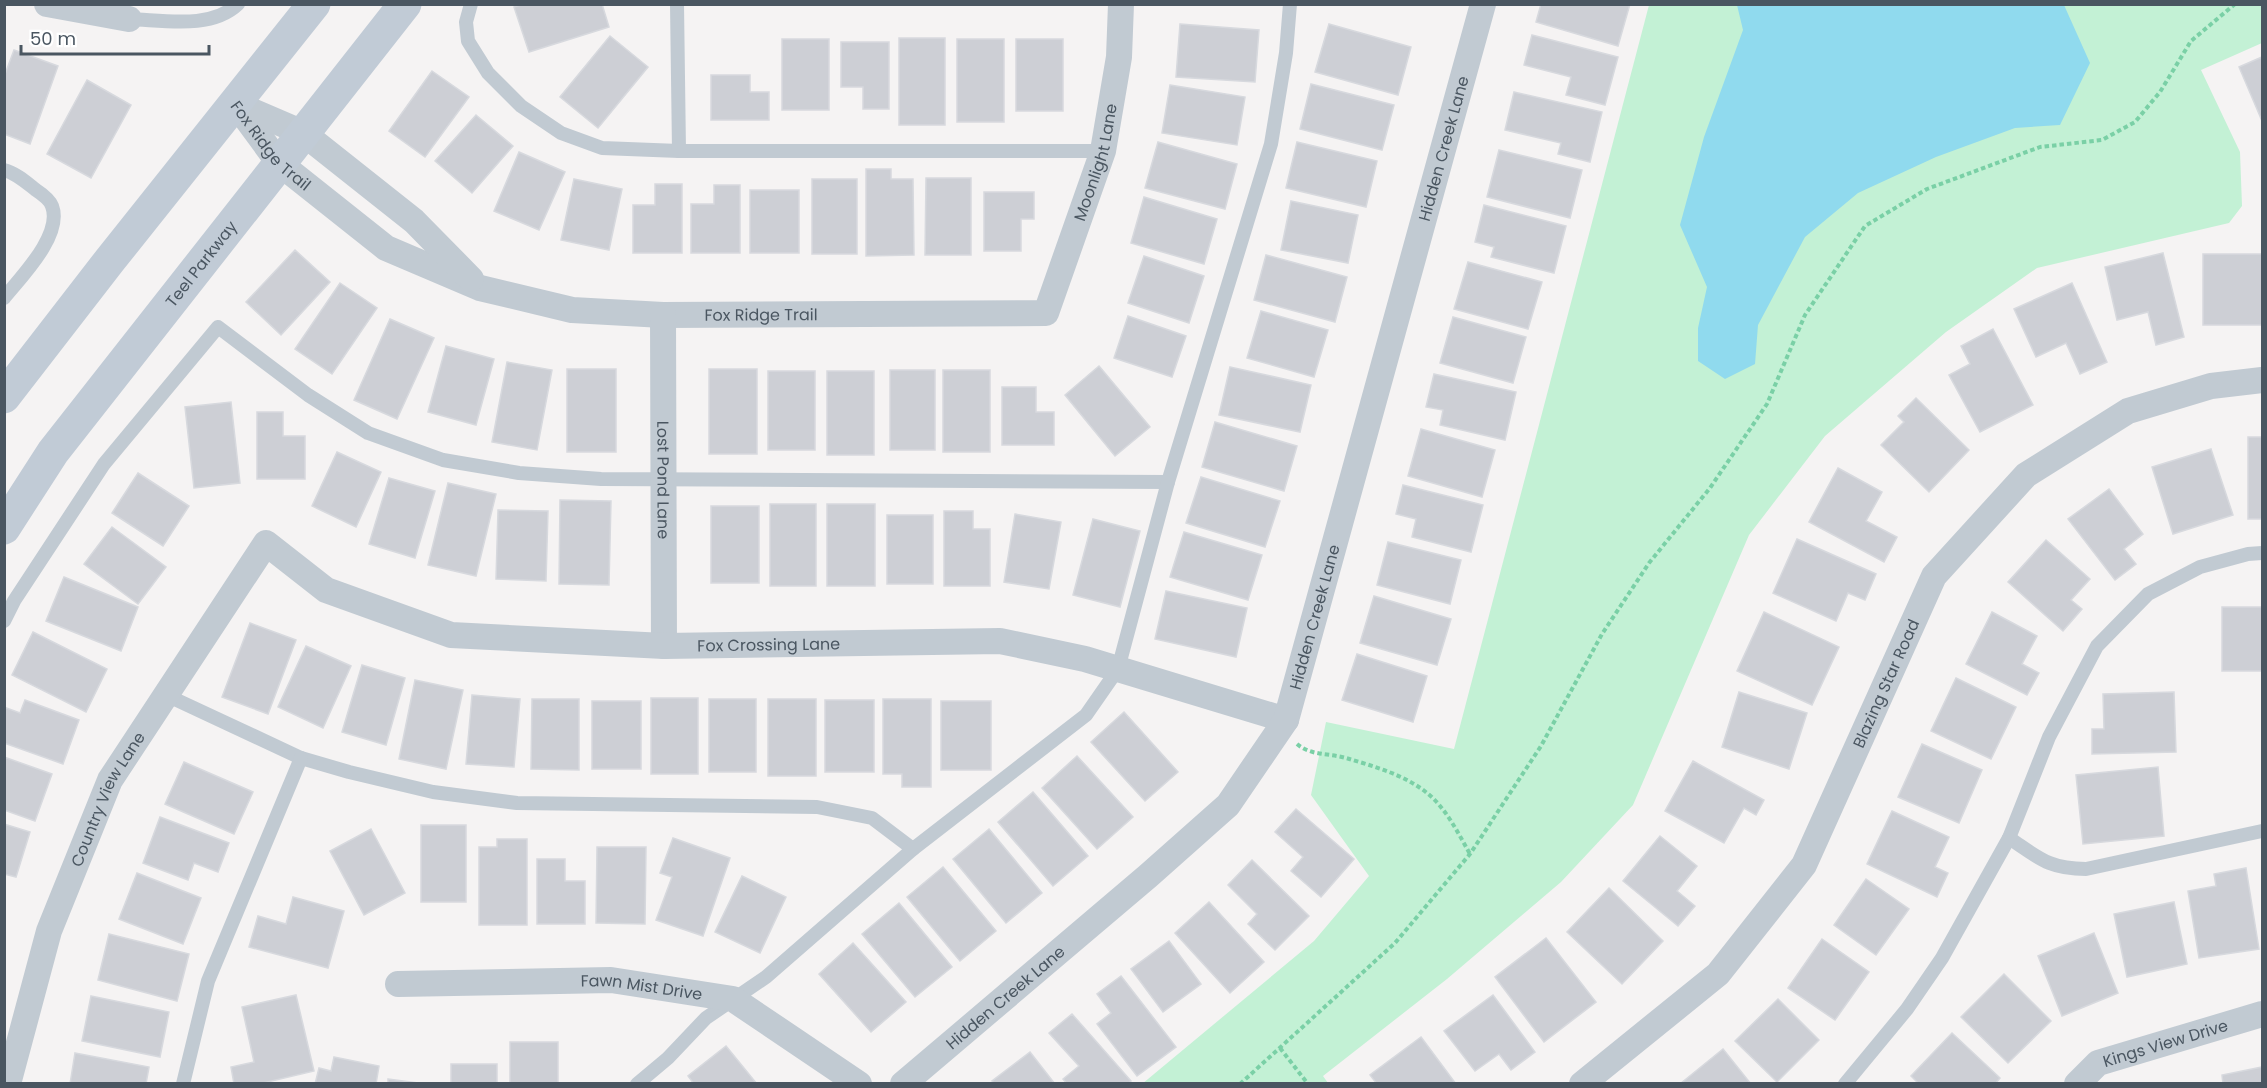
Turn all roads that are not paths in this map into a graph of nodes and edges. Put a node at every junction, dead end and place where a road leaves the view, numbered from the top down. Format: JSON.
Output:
{"nodes":[{"id":1,"x":47,"y":4,"type":"edge"},
{"id":2,"x":238,"y":4,"type":"edge"},
{"id":3,"x":314,"y":4,"type":"edge"},
{"id":4,"x":405,"y":4,"type":"edge"},
{"id":5,"x":471,"y":4,"type":"edge"},
{"id":6,"x":677,"y":4,"type":"edge"},
{"id":7,"x":1120,"y":4,"type":"edge"},
{"id":8,"x":1290,"y":4,"type":"edge"},
{"id":9,"x":1483,"y":4,"type":"edge"},
{"id":10,"x":129,"y":19,"type":"joint"},
{"id":11,"x":236,"y":103,"type":"junction"},
{"id":12,"x":303,"y":133,"type":"junction"},
{"id":13,"x":679,"y":151,"type":"junction"},
{"id":14,"x":1103,"y":151,"type":"junction"},
{"id":15,"x":279,"y":163,"type":"junction"},
{"id":16,"x":4,"y":170,"type":"edge"},
{"id":17,"x":480,"y":288,"type":"junction"},
{"id":18,"x":4,"y":298,"type":"edge"},
{"id":19,"x":1046,"y":313,"type":"joint"},
{"id":20,"x":663,"y":315,"type":"junction"},
{"id":21,"x":2262,"y":380,"type":"edge"},
{"id":22,"x":4,"y":397,"type":"edge"},
{"id":23,"x":664,"y":478,"type":"junction"},
{"id":24,"x":1168,"y":482,"type":"junction"},
{"id":25,"x":4,"y":528,"type":"edge"},
{"id":26,"x":266,"y":543,"type":"joint"},
{"id":27,"x":2262,"y":553,"type":"edge"},
{"id":28,"x":4,"y":621,"type":"edge"},
{"id":29,"x":664,"y":646,"type":"junction"},
{"id":30,"x":1118,"y":669,"type":"junction"},
{"id":31,"x":166,"y":695,"type":"junction"},
{"id":32,"x":1286,"y":720,"type":"junction"},
{"id":33,"x":301,"y":758,"type":"junction"},
{"id":34,"x":2262,"y":831,"type":"edge"},
{"id":35,"x":2009,"y":838,"type":"junction"},
{"id":36,"x":913,"y":849,"type":"junction"},
{"id":37,"x":398,"y":984,"type":"dead end"},
{"id":38,"x":733,"y":999,"type":"junction"},
{"id":39,"x":2262,"y":1014,"type":"edge"},
{"id":40,"x":8,"y":1083,"type":"edge"},
{"id":41,"x":183,"y":1083,"type":"edge"},
{"id":42,"x":637,"y":1083,"type":"edge"},
{"id":43,"x":859,"y":1083,"type":"edge"},
{"id":44,"x":903,"y":1083,"type":"edge"},
{"id":45,"x":1582,"y":1083,"type":"edge"},
{"id":46,"x":1845,"y":1083,"type":"edge"},
{"id":47,"x":2078,"y":1083,"type":"edge"}],
"edges":[{"from":1,"to":10,"type":"street"},
{"from":2,"to":10,"type":"lane"},
{"from":3,"to":11,"type":"main road"},
{"from":4,"to":12,"type":"main road","name":"Teel Parkway"},
{"from":5,"to":13,"type":"lane"},
{"from":6,"to":13,"type":"lane"},
{"from":7,"to":14,"type":"street","name":"Moonlight Lane"},
{"from":8,"to":24,"type":"lane"},
{"from":9,"to":32,"type":"street","name":"Hidden Creek Lane"},
{"from":11,"to":12,"type":"street","name":"Fox Ridge Trail"},
{"from":11,"to":15,"type":"street","name":"Fox Ridge Trail"},
{"from":11,"to":22,"type":"main road"},
{"from":12,"to":15,"type":"main road","name":"Teel Parkway"},
{"from":12,"to":17,"type":"street","name":"Fox Ridge Trail"},
{"from":13,"to":14,"type":"lane"},
{"from":14,"to":19,"type":"street","name":"Moonlight Lane"},
{"from":15,"to":17,"type":"street","name":"Fox Ridge Trail"},
{"from":15,"to":25,"type":"main road","name":"Teel Parkway"},
{"from":16,"to":18,"type":"lane"},
{"from":17,"to":20,"type":"street","name":"Fox Ridge Trail"},
{"from":19,"to":20,"type":"street","name":"Fox Ridge Trail"},
{"from":20,"to":23,"type":"street","name":"Lost Pond Lane"},
{"from":21,"to":45,"type":"street","name":"Blazing Star Road"},
{"from":23,"to":24,"type":"lane"},
{"from":23,"to":28,"type":"lane"},
{"from":23,"to":29,"type":"street","name":"Lost Pond Lane"},
{"from":24,"to":30,"type":"lane"},
{"from":26,"to":29,"type":"street","name":"Fox Crossing Lane"},
{"from":26,"to":31,"type":"street","name":"Country View Lane"},
{"from":27,"to":35,"type":"lane"},
{"from":29,"to":30,"type":"street","name":"Fox Crossing Lane"},
{"from":30,"to":32,"type":"street","name":"Fox Crossing Lane"},
{"from":30,"to":36,"type":"lane"},
{"from":31,"to":33,"type":"lane"},
{"from":31,"to":40,"type":"street","name":"Country View Lane"},
{"from":32,"to":44,"type":"street","name":"Hidden Creek Lane"},
{"from":33,"to":36,"type":"lane"},
{"from":33,"to":41,"type":"lane"},
{"from":34,"to":35,"type":"lane"},
{"from":35,"to":46,"type":"lane"},
{"from":36,"to":38,"type":"lane"},
{"from":37,"to":38,"type":"street","name":"Fawn Mist Drive"},
{"from":38,"to":42,"type":"lane"},
{"from":38,"to":43,"type":"street","name":"Fawn Mist Drive"},
{"from":39,"to":47,"type":"street","name":"Kings View Drive"}]}
